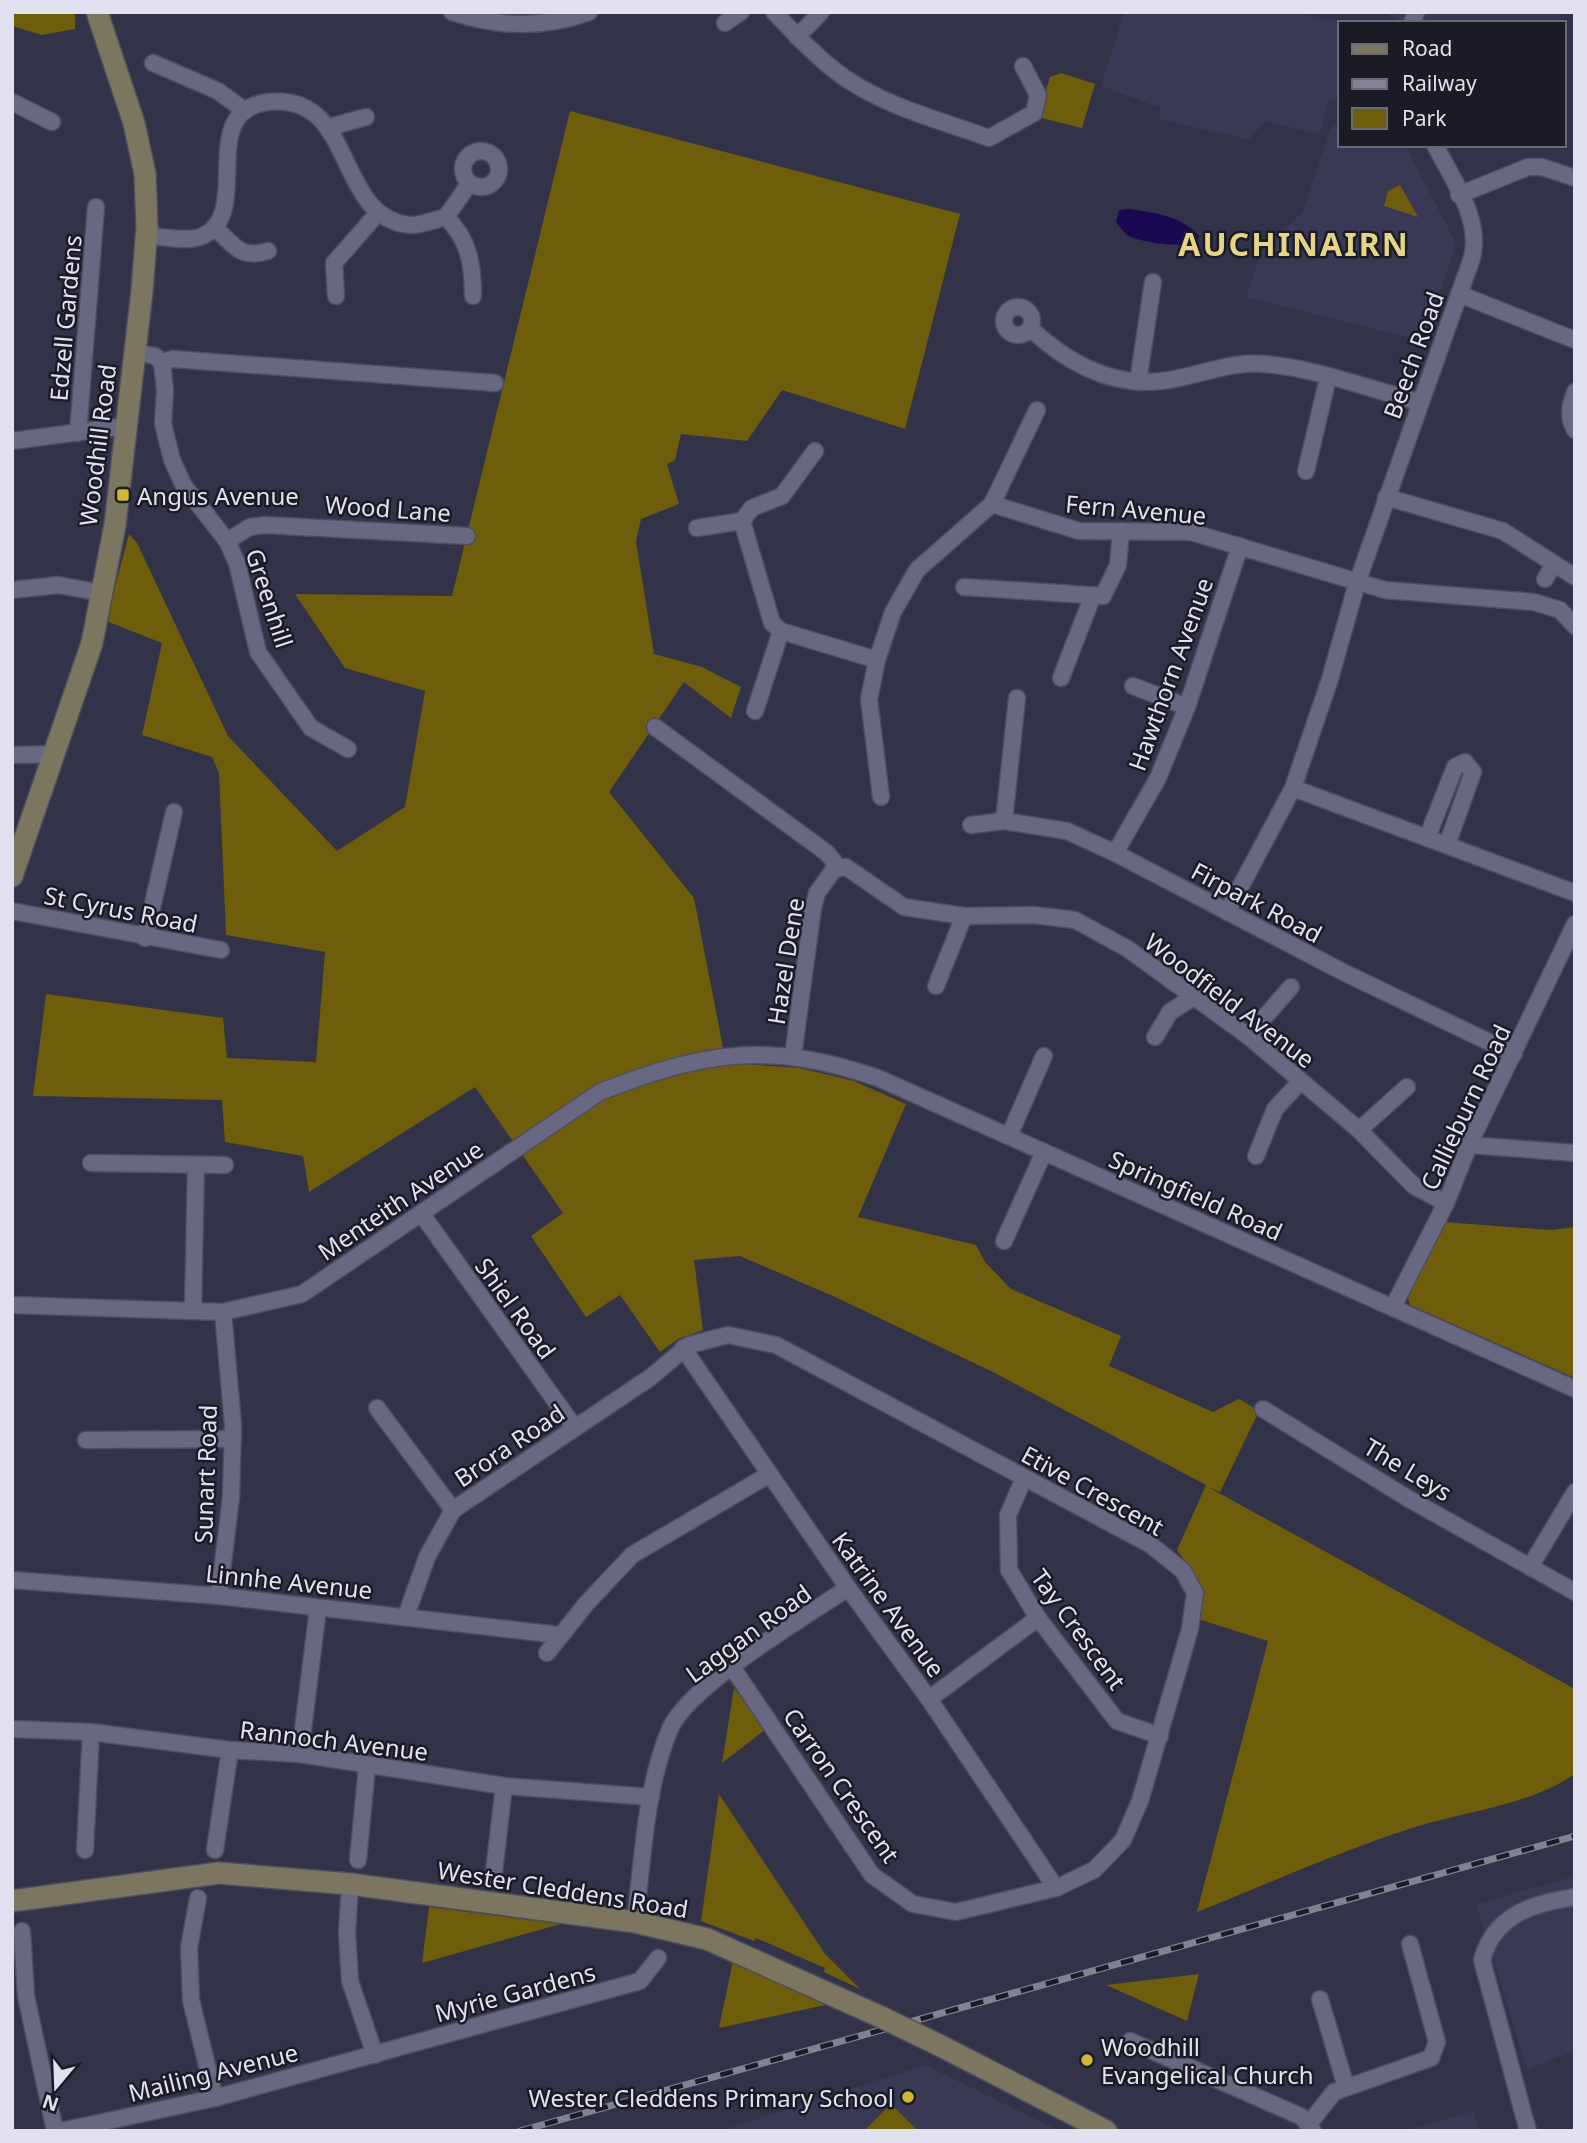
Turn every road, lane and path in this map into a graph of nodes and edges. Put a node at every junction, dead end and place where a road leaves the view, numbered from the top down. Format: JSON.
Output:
{"nodes":[{"id":1,"x":97,"y":12,"type":"edge"},
{"id":2,"x":452,"y":12,"type":"edge"},
{"id":3,"x":589,"y":12,"type":"edge"},
{"id":4,"x":741,"y":12,"type":"edge"},
{"id":5,"x":774,"y":12,"type":"edge"},
{"id":6,"x":821,"y":12,"type":"edge"},
{"id":7,"x":478,"y":17,"type":"edge"},
{"id":8,"x":539,"y":18,"type":"edge"},
{"id":9,"x":725,"y":23,"type":"dead end"},
{"id":10,"x":797,"y":37,"type":"junction"},
{"id":11,"x":153,"y":63,"type":"dead end"},
{"id":12,"x":1023,"y":66,"type":"dead end"},
{"id":13,"x":12,"y":102,"type":"edge"},
{"id":14,"x":245,"y":111,"type":"junction"},
{"id":15,"x":366,"y":117,"type":"dead end"},
{"id":16,"x":52,"y":121,"type":"dead end"},
{"id":17,"x":330,"y":127,"type":"junction"},
{"id":18,"x":1436,"y":147,"type":"edge"},
{"id":19,"x":1575,"y":178,"type":"edge"},
{"id":20,"x":469,"y":184,"type":"dead end"},
{"id":21,"x":1459,"y":195,"type":"junction"},
{"id":22,"x":96,"y":207,"type":"dead end"},
{"id":23,"x":377,"y":214,"type":"junction"},
{"id":24,"x":446,"y":217,"type":"junction"},
{"id":25,"x":214,"y":228,"type":"junction"},
{"id":26,"x":146,"y":236,"type":"junction"},
{"id":27,"x":268,"y":251,"type":"dead end"},
{"id":28,"x":1153,"y":282,"type":"dead end"},
{"id":29,"x":1459,"y":294,"type":"junction"},
{"id":30,"x":336,"y":296,"type":"dead end"},
{"id":31,"x":473,"y":296,"type":"dead end"},
{"id":32,"x":1030,"y":328,"type":"dead end"},
{"id":33,"x":1575,"y":340,"type":"edge"},
{"id":34,"x":134,"y":352,"type":"junction"},
{"id":35,"x":162,"y":362,"type":"junction"},
{"id":36,"x":1328,"y":378,"type":"junction"},
{"id":37,"x":1138,"y":382,"type":"junction"},
{"id":38,"x":495,"y":383,"type":"dead end"},
{"id":39,"x":1575,"y":392,"type":"edge"},
{"id":40,"x":1419,"y":402,"type":"junction"},
{"id":41,"x":1037,"y":410,"type":"dead end"},
{"id":42,"x":125,"y":426,"type":"junction"},
{"id":43,"x":1575,"y":430,"type":"edge"},
{"id":44,"x":78,"y":433,"type":"junction"},
{"id":45,"x":12,"y":441,"type":"edge"},
{"id":46,"x":815,"y":451,"type":"dead end"},
{"id":47,"x":1306,"y":471,"type":"dead end"},
{"id":48,"x":1386,"y":497,"type":"junction"},
{"id":49,"x":992,"y":504,"type":"junction"},
{"id":50,"x":742,"y":521,"type":"junction"},
{"id":51,"x":697,"y":527,"type":"dead end"},
{"id":52,"x":1121,"y":531,"type":"junction"},
{"id":53,"x":467,"y":536,"type":"dead end"},
{"id":54,"x":227,"y":541,"type":"junction"},
{"id":55,"x":1240,"y":545,"type":"junction"},
{"id":56,"x":1554,"y":564,"type":"junction"},
{"id":57,"x":1575,"y":577,"type":"edge"},
{"id":58,"x":1545,"y":579,"type":"dead end"},
{"id":59,"x":1357,"y":583,"type":"junction"},
{"id":60,"x":964,"y":587,"type":"dead end"},
{"id":61,"x":12,"y":590,"type":"edge"},
{"id":62,"x":102,"y":593,"type":"junction"},
{"id":63,"x":1093,"y":595,"type":"junction"},
{"id":64,"x":1575,"y":626,"type":"edge"},
{"id":65,"x":781,"y":631,"type":"junction"},
{"id":66,"x":877,"y":660,"type":"junction"},
{"id":67,"x":1061,"y":678,"type":"dead end"},
{"id":68,"x":1133,"y":686,"type":"dead end"},
{"id":69,"x":1017,"y":698,"type":"dead end"},
{"id":70,"x":1187,"y":707,"type":"junction"},
{"id":71,"x":755,"y":710,"type":"dead end"},
{"id":72,"x":655,"y":727,"type":"dead end"},
{"id":73,"x":348,"y":749,"type":"dead end"},
{"id":74,"x":55,"y":754,"type":"junction"},
{"id":75,"x":12,"y":755,"type":"edge"},
{"id":76,"x":1293,"y":788,"type":"junction"},
{"id":77,"x":881,"y":797,"type":"dead end"},
{"id":78,"x":174,"y":811,"type":"dead end"},
{"id":79,"x":1004,"y":821,"type":"junction"},
{"id":80,"x":971,"y":825,"type":"dead end"},
{"id":81,"x":1427,"y":838,"type":"junction"},
{"id":82,"x":1447,"y":845,"type":"junction"},
{"id":83,"x":1115,"y":853,"type":"junction"},
{"id":84,"x":834,"y":872,"type":"junction"},
{"id":85,"x":12,"y":876,"type":"edge"},
{"id":86,"x":1575,"y":893,"type":"edge"},
{"id":87,"x":12,"y":911,"type":"edge"},
{"id":88,"x":1227,"y":912,"type":"junction"},
{"id":89,"x":964,"y":916,"type":"junction"},
{"id":90,"x":1575,"y":924,"type":"edge"},
{"id":91,"x":145,"y":938,"type":"junction"},
{"id":92,"x":221,"y":950,"type":"dead end"},
{"id":93,"x":936,"y":986,"type":"dead end"},
{"id":94,"x":1291,"y":987,"type":"dead end"},
{"id":95,"x":1195,"y":996,"type":"junction"},
{"id":96,"x":1248,"y":1036,"type":"junction"},
{"id":97,"x":1155,"y":1037,"type":"dead end"},
{"id":98,"x":1514,"y":1054,"type":"junction"},
{"id":99,"x":793,"y":1056,"type":"junction"},
{"id":100,"x":1044,"y":1056,"type":"dead end"},
{"id":101,"x":1300,"y":1082,"type":"junction"},
{"id":102,"x":1407,"y":1087,"type":"dead end"},
{"id":103,"x":1359,"y":1130,"type":"junction"},
{"id":104,"x":1009,"y":1136,"type":"junction"},
{"id":105,"x":1469,"y":1144,"type":"junction"},
{"id":106,"x":1044,"y":1152,"type":"junction"},
{"id":107,"x":1575,"y":1153,"type":"edge"},
{"id":108,"x":1256,"y":1156,"type":"dead end"},
{"id":109,"x":91,"y":1163,"type":"dead end"},
{"id":110,"x":225,"y":1165,"type":"dead end"},
{"id":111,"x":195,"y":1166,"type":"junction"},
{"id":112,"x":1446,"y":1203,"type":"junction"},
{"id":113,"x":421,"y":1213,"type":"junction"},
{"id":114,"x":1004,"y":1241,"type":"dead end"},
{"id":115,"x":12,"y":1305,"type":"edge"},
{"id":116,"x":1393,"y":1307,"type":"junction"},
{"id":117,"x":193,"y":1309,"type":"junction"},
{"id":118,"x":223,"y":1312,"type":"junction"},
{"id":119,"x":683,"y":1348,"type":"junction"},
{"id":120,"x":1575,"y":1389,"type":"edge"},
{"id":121,"x":377,"y":1408,"type":"dead end"},
{"id":122,"x":1263,"y":1409,"type":"dead end"},
{"id":123,"x":575,"y":1428,"type":"junction"},
{"id":124,"x":233,"y":1439,"type":"junction"},
{"id":125,"x":86,"y":1440,"type":"dead end"},
{"id":126,"x":770,"y":1474,"type":"junction"},
{"id":127,"x":1024,"y":1478,"type":"junction"},
{"id":128,"x":1575,"y":1492,"type":"edge"},
{"id":129,"x":453,"y":1510,"type":"junction"},
{"id":130,"x":1569,"y":1514,"type":"edge"},
{"id":131,"x":1530,"y":1567,"type":"junction"},
{"id":132,"x":12,"y":1580,"type":"edge"},
{"id":133,"x":848,"y":1588,"type":"junction"},
{"id":134,"x":1575,"y":1592,"type":"edge"},
{"id":135,"x":219,"y":1596,"type":"junction"},
{"id":136,"x":318,"y":1608,"type":"junction"},
{"id":137,"x":406,"y":1616,"type":"junction"},
{"id":138,"x":1038,"y":1618,"type":"junction"},
{"id":139,"x":559,"y":1635,"type":"junction"},
{"id":140,"x":547,"y":1653,"type":"dead end"},
{"id":141,"x":732,"y":1667,"type":"junction"},
{"id":142,"x":929,"y":1699,"type":"junction"},
{"id":143,"x":12,"y":1729,"type":"edge"},
{"id":144,"x":91,"y":1732,"type":"junction"},
{"id":145,"x":1160,"y":1736,"type":"junction"},
{"id":146,"x":230,"y":1750,"type":"junction"},
{"id":147,"x":300,"y":1754,"type":"junction"},
{"id":148,"x":367,"y":1766,"type":"junction"},
{"id":149,"x":504,"y":1786,"type":"junction"},
{"id":150,"x":651,"y":1797,"type":"junction"},
{"id":151,"x":85,"y":1850,"type":"dead end"},
{"id":152,"x":215,"y":1850,"type":"dead end"},
{"id":153,"x":358,"y":1860,"type":"dead end"},
{"id":154,"x":493,"y":1880,"type":"dead end"},
{"id":155,"x":350,"y":1884,"type":"junction"},
{"id":156,"x":1056,"y":1888,"type":"junction"},
{"id":157,"x":1575,"y":1897,"type":"edge"},
{"id":158,"x":198,"y":1898,"type":"dead end"},
{"id":159,"x":12,"y":1901,"type":"edge"},
{"id":160,"x":635,"y":1922,"type":"junction"},
{"id":161,"x":22,"y":1931,"type":"dead end"},
{"id":162,"x":1410,"y":1944,"type":"dead end"},
{"id":163,"x":658,"y":1958,"type":"dead end"},
{"id":164,"x":1320,"y":1999,"type":"dead end"},
{"id":165,"x":1130,"y":2040,"type":"dead end"},
{"id":166,"x":375,"y":2055,"type":"junction"},
{"id":167,"x":1346,"y":2087,"type":"junction"},
{"id":168,"x":215,"y":2098,"type":"junction"},
{"id":169,"x":1310,"y":2128,"type":"edge"},
{"id":170,"x":55,"y":2131,"type":"edge"},
{"id":171,"x":61,"y":2131,"type":"edge"},
{"id":172,"x":1106,"y":2131,"type":"edge"},
{"id":173,"x":1528,"y":2131,"type":"edge"}],
"edges":[{"from":1,"to":26,"type":"street","name":"Woodhill Road"},
{"from":2,"to":7,"type":"street"},
{"from":3,"to":8,"type":"street"},
{"from":4,"to":9,"type":"street"},
{"from":5,"to":10,"type":"street"},
{"from":6,"to":10,"type":"street"},
{"from":7,"to":8,"type":"street"},
{"from":10,"to":12,"type":"street"},
{"from":11,"to":14,"type":"street"},
{"from":13,"to":16,"type":"street"},
{"from":14,"to":17,"type":"street"},
{"from":14,"to":25,"type":"street"},
{"from":15,"to":17,"type":"street"},
{"from":17,"to":23,"type":"street"},
{"from":18,"to":21,"type":"street","name":"Beech Road"},
{"from":19,"to":21,"type":"street"},
{"from":20,"to":24,"type":"street"},
{"from":21,"to":29,"type":"street","name":"Beech Road"},
{"from":22,"to":44,"type":"street","name":"Edzell Gardens"},
{"from":23,"to":24,"type":"street"},
{"from":23,"to":30,"type":"street"},
{"from":24,"to":31,"type":"street"},
{"from":25,"to":26,"type":"street"},
{"from":25,"to":27,"type":"street"},
{"from":26,"to":34,"type":"street","name":"Woodhill Road"},
{"from":28,"to":37,"type":"street"},
{"from":29,"to":33,"type":"street"},
{"from":29,"to":40,"type":"street","name":"Beech Road"},
{"from":32,"to":37,"type":"street"},
{"from":34,"to":35,"type":"street"},
{"from":34,"to":42,"type":"street","name":"Woodhill Road"},
{"from":35,"to":38,"type":"street"},
{"from":35,"to":54,"type":"street","name":"Greenhill"},
{"from":36,"to":37,"type":"street"},
{"from":36,"to":40,"type":"street"},
{"from":36,"to":47,"type":"street"},
{"from":39,"to":43,"type":"street"},
{"from":40,"to":48,"type":"street","name":"Beech Road"},
{"from":41,"to":49,"type":"street"},
{"from":42,"to":44,"type":"street"},
{"from":42,"to":62,"type":"street","name":"Woodhill Road"},
{"from":44,"to":45,"type":"street"},
{"from":46,"to":50,"type":"street"},
{"from":48,"to":56,"type":"street"},
{"from":48,"to":59,"type":"street","name":"Beech Road"},
{"from":49,"to":52,"type":"street","name":"Fern Avenue"},
{"from":49,"to":66,"type":"street"},
{"from":50,"to":51,"type":"street"},
{"from":50,"to":65,"type":"street"},
{"from":52,"to":55,"type":"street","name":"Fern Avenue"},
{"from":52,"to":63,"type":"street"},
{"from":53,"to":54,"type":"street","name":"Wood Lane"},
{"from":54,"to":73,"type":"street","name":"Greenhill"},
{"from":55,"to":59,"type":"street","name":"Fern Avenue"},
{"from":55,"to":70,"type":"street","name":"Hawthorn Avenue"},
{"from":56,"to":57,"type":"street"},
{"from":56,"to":58,"type":"street"},
{"from":59,"to":64,"type":"street"},
{"from":59,"to":76,"type":"street","name":"Beech Road"},
{"from":60,"to":63,"type":"street"},
{"from":61,"to":62,"type":"street"},
{"from":62,"to":74,"type":"street","name":"Woodhill Road"},
{"from":63,"to":67,"type":"street"},
{"from":65,"to":66,"type":"street"},
{"from":65,"to":71,"type":"street"},
{"from":66,"to":77,"type":"street"},
{"from":68,"to":70,"type":"street"},
{"from":69,"to":79,"type":"street"},
{"from":70,"to":83,"type":"street","name":"Hawthorn Avenue"},
{"from":72,"to":84,"type":"street","name":"Woodfield Avenue"},
{"from":74,"to":75,"type":"street"},
{"from":74,"to":85,"type":"street","name":"Woodhill Road"},
{"from":76,"to":81,"type":"street"},
{"from":76,"to":88,"type":"street","name":"Beech Road"},
{"from":78,"to":91,"type":"street"},
{"from":79,"to":80,"type":"street","name":"Firpark Road"},
{"from":79,"to":83,"type":"street","name":"Firpark Road"},
{"from":81,"to":82,"type":"street"},
{"from":81,"to":82,"type":"street"},
{"from":82,"to":86,"type":"street"},
{"from":83,"to":88,"type":"street","name":"Firpark Road"},
{"from":84,"to":89,"type":"street","name":"Woodfield Avenue"},
{"from":84,"to":99,"type":"street","name":"Hazel Dene"},
{"from":87,"to":91,"type":"street","name":"St Cyrus Road"},
{"from":88,"to":98,"type":"street","name":"Firpark Road"},
{"from":89,"to":93,"type":"street"},
{"from":89,"to":95,"type":"street","name":"Woodfield Avenue"},
{"from":90,"to":98,"type":"street","name":"Callieburn Road"},
{"from":91,"to":92,"type":"street","name":"St Cyrus Road"},
{"from":94,"to":96,"type":"street"},
{"from":95,"to":96,"type":"street","name":"Woodfield Avenue"},
{"from":95,"to":97,"type":"street"},
{"from":96,"to":101,"type":"street","name":"Woodfield Avenue"},
{"from":98,"to":105,"type":"street","name":"Callieburn Road"},
{"from":99,"to":104,"type":"street","name":"Springfield Road"},
{"from":99,"to":113,"type":"street","name":"Menteith Avenue"},
{"from":100,"to":104,"type":"street"},
{"from":101,"to":103,"type":"street","name":"Woodfield Avenue"},
{"from":101,"to":108,"type":"street"},
{"from":102,"to":103,"type":"street"},
{"from":103,"to":112,"type":"street","name":"Woodfield Avenue"},
{"from":104,"to":106,"type":"street","name":"Springfield Road"},
{"from":105,"to":107,"type":"street"},
{"from":105,"to":112,"type":"street","name":"Callieburn Road"},
{"from":106,"to":114,"type":"street"},
{"from":106,"to":116,"type":"street","name":"Springfield Road"},
{"from":109,"to":111,"type":"street"},
{"from":110,"to":111,"type":"street"},
{"from":111,"to":117,"type":"street"},
{"from":112,"to":116,"type":"street","name":"Callieburn Road"},
{"from":113,"to":118,"type":"street","name":"Menteith Avenue"},
{"from":113,"to":123,"type":"street","name":"Shiel Road"},
{"from":115,"to":117,"type":"street","name":"Menteith Avenue"},
{"from":116,"to":120,"type":"street","name":"Springfield Road"},
{"from":117,"to":118,"type":"street","name":"Menteith Avenue"},
{"from":118,"to":124,"type":"street","name":"Sunart Road"},
{"from":119,"to":123,"type":"street","name":"Brora Road"},
{"from":119,"to":126,"type":"street","name":"Katrine Avenue"},
{"from":119,"to":127,"type":"street","name":"Etive Crescent"},
{"from":121,"to":129,"type":"street"},
{"from":122,"to":131,"type":"street","name":"The Leys"},
{"from":123,"to":129,"type":"street","name":"Brora Road"},
{"from":124,"to":125,"type":"street"},
{"from":124,"to":135,"type":"street","name":"Sunart Road"},
{"from":126,"to":133,"type":"street","name":"Katrine Avenue"},
{"from":126,"to":139,"type":"street"},
{"from":127,"to":138,"type":"street","name":"Tay Crescent"},
{"from":127,"to":145,"type":"street","name":"Etive Crescent"},
{"from":128,"to":130,"type":"street"},
{"from":129,"to":137,"type":"street","name":"Brora Road"},
{"from":130,"to":131,"type":"street"},
{"from":131,"to":134,"type":"street","name":"The Leys"},
{"from":132,"to":135,"type":"street","name":"Linnhe Avenue"},
{"from":133,"to":141,"type":"street","name":"Laggan Road"},
{"from":133,"to":142,"type":"street","name":"Katrine Avenue"},
{"from":135,"to":136,"type":"street","name":"Linnhe Avenue"},
{"from":136,"to":137,"type":"street","name":"Linnhe Avenue"},
{"from":136,"to":147,"type":"street"},
{"from":137,"to":139,"type":"street","name":"Linnhe Avenue"},
{"from":138,"to":142,"type":"street"},
{"from":138,"to":145,"type":"street","name":"Tay Crescent"},
{"from":139,"to":140,"type":"street"},
{"from":141,"to":150,"type":"street","name":"Laggan Road"},
{"from":141,"to":156,"type":"street","name":"Carron Crescent"},
{"from":142,"to":156,"type":"street","name":"Katrine Avenue"},
{"from":143,"to":144,"type":"street","name":"Rannoch Avenue"},
{"from":144,"to":146,"type":"street","name":"Rannoch Avenue"},
{"from":144,"to":151,"type":"street"},
{"from":145,"to":156,"type":"street","name":"Etive Crescent"},
{"from":146,"to":147,"type":"street","name":"Rannoch Avenue"},
{"from":146,"to":152,"type":"street"},
{"from":147,"to":148,"type":"street","name":"Rannoch Avenue"},
{"from":148,"to":149,"type":"street","name":"Rannoch Avenue"},
{"from":148,"to":153,"type":"street"},
{"from":149,"to":150,"type":"street","name":"Rannoch Avenue"},
{"from":149,"to":154,"type":"street"},
{"from":150,"to":160,"type":"street","name":"Laggan Road"},
{"from":155,"to":159,"type":"street","name":"Wester Cleddens Road"},
{"from":155,"to":160,"type":"street","name":"Wester Cleddens Road"},
{"from":155,"to":166,"type":"street"},
{"from":157,"to":173,"type":"street"},
{"from":158,"to":168,"type":"street"},
{"from":160,"to":172,"type":"street","name":"Wester Cleddens Road","bridge":true},
{"from":161,"to":170,"type":"street"},
{"from":162,"to":167,"type":"street"},
{"from":163,"to":166,"type":"street","name":"Myrie Gardens"},
{"from":164,"to":167,"type":"street"},
{"from":165,"to":169,"type":"street"},
{"from":166,"to":168,"type":"street","name":"Mailing Avenue"},
{"from":167,"to":169,"type":"street"},
{"from":168,"to":171,"type":"street","name":"Mailing Avenue"}]}
